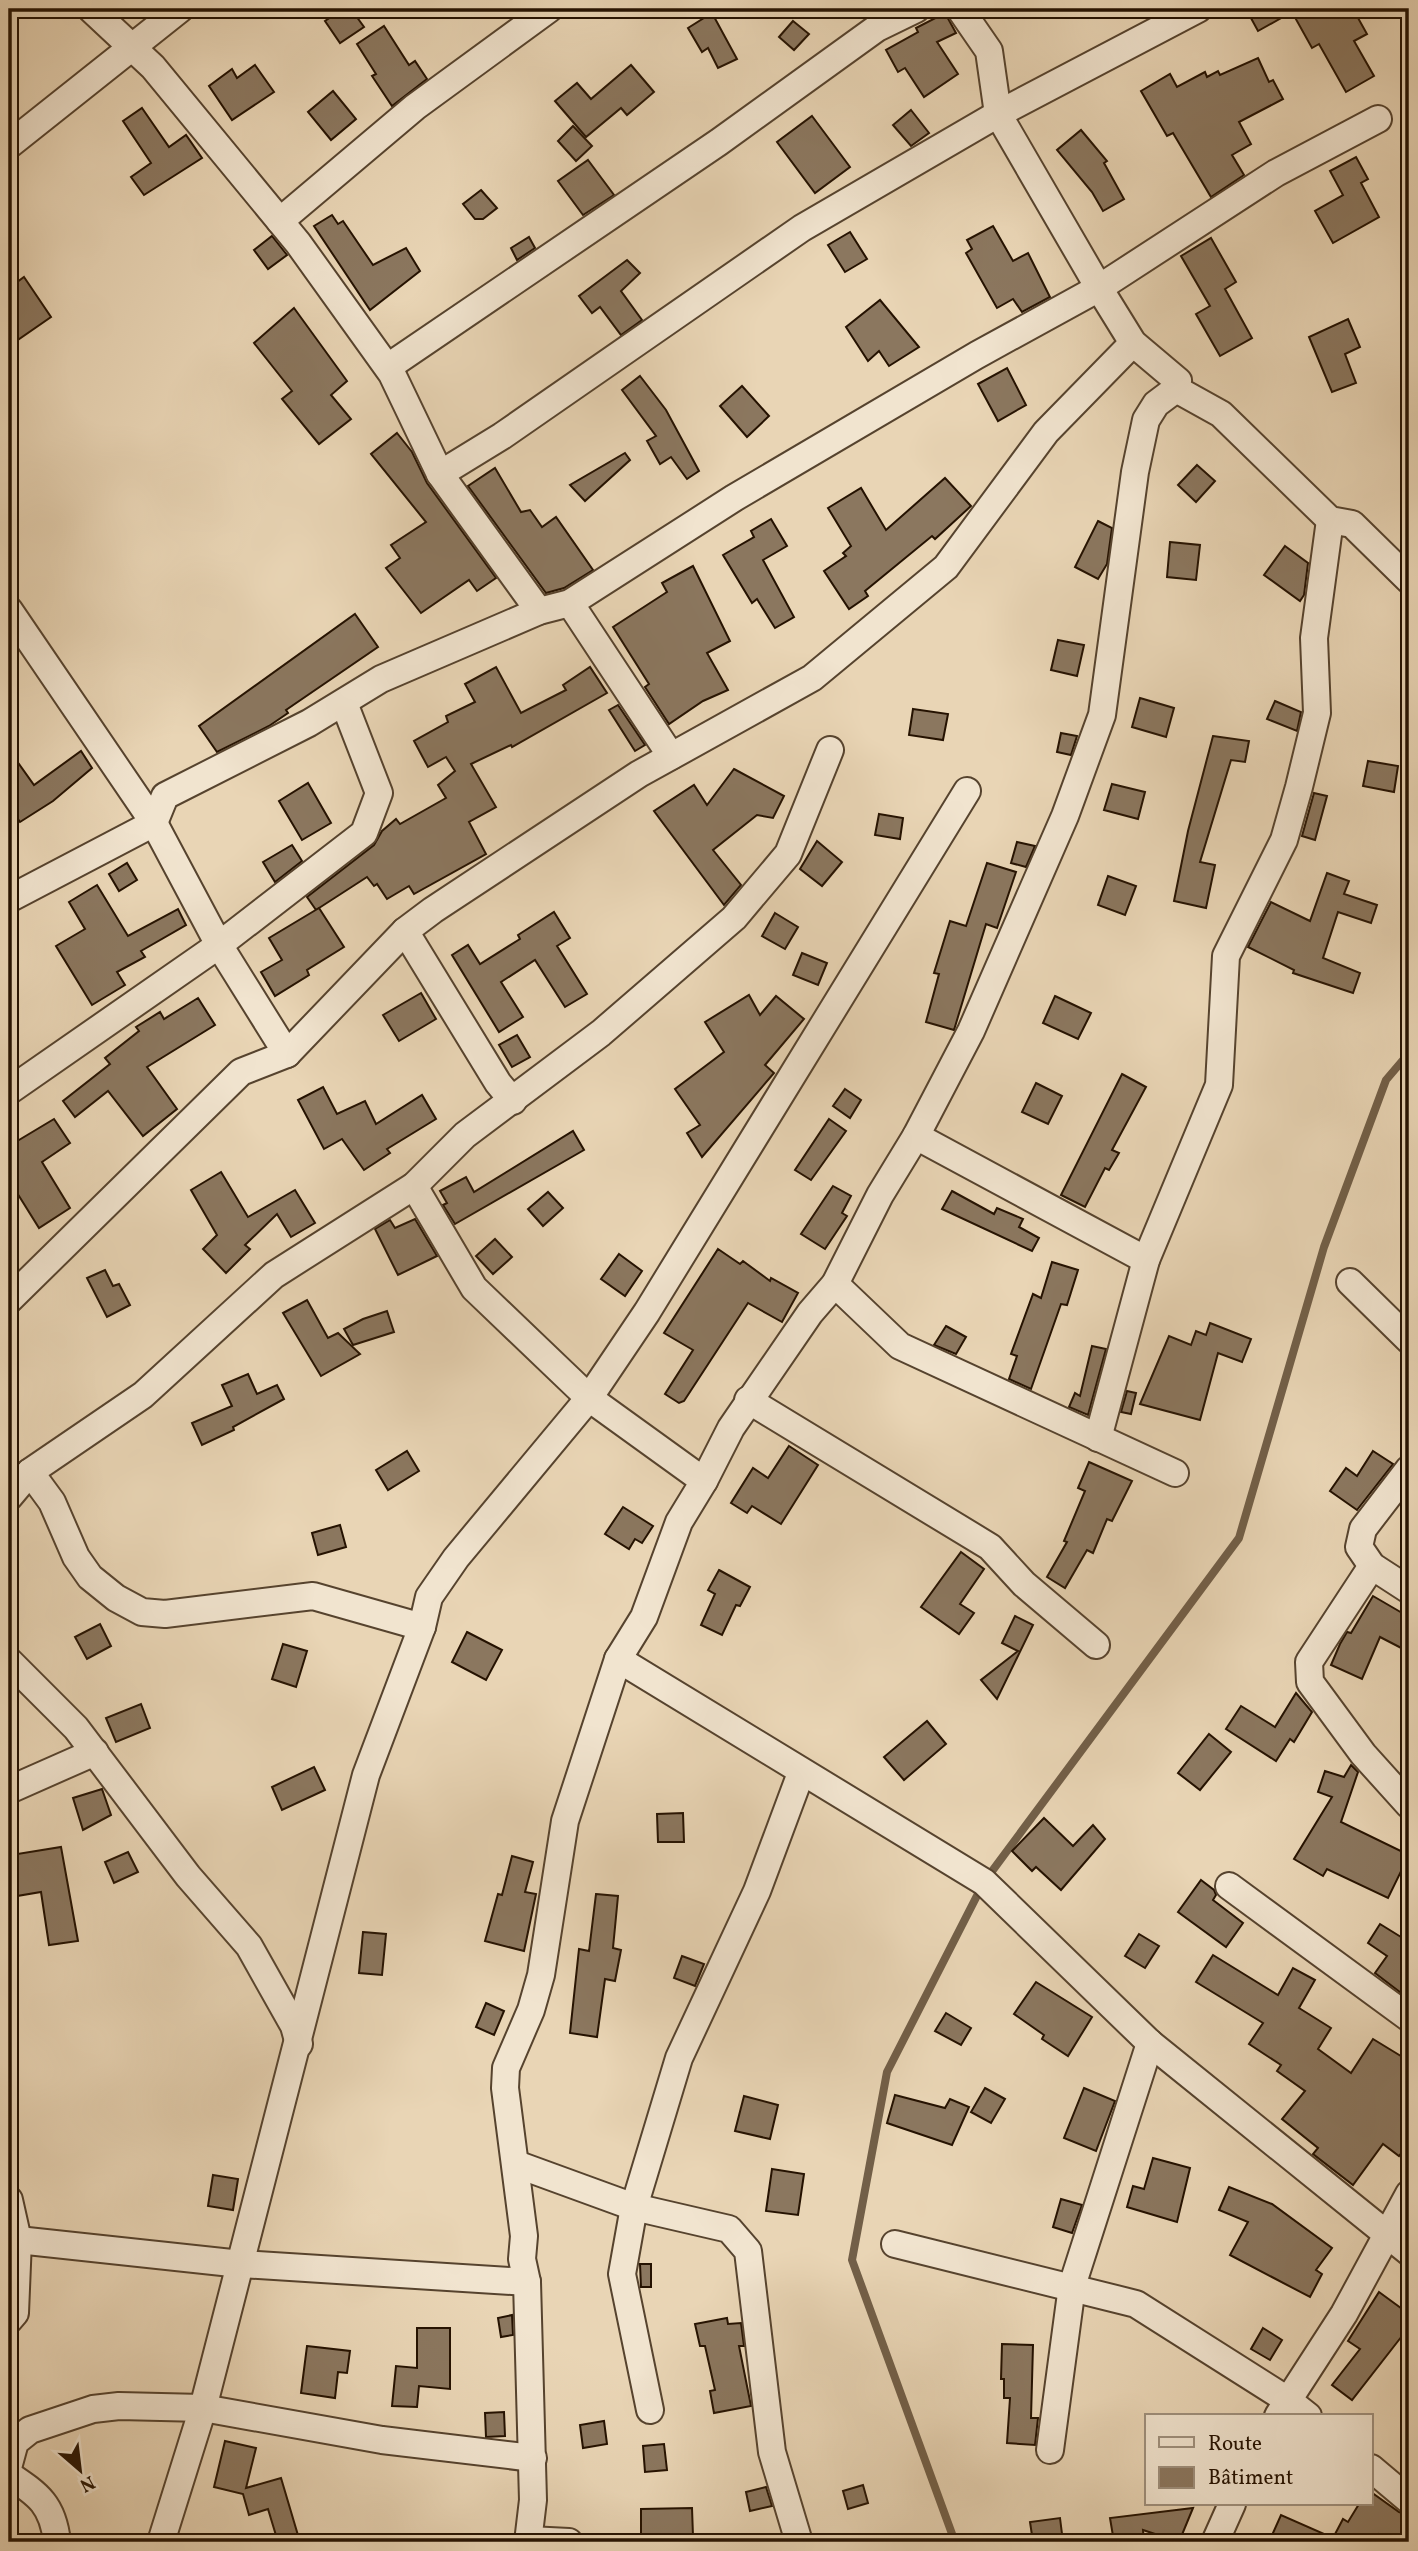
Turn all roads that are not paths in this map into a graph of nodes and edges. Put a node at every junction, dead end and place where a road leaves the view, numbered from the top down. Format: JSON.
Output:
{"nodes":[{"id":1,"x":91,"y":9,"type":"edge"},
{"id":2,"x":180,"y":9,"type":"edge"},
{"id":3,"x":550,"y":9,"type":"edge"},
{"id":4,"x":916,"y":9,"type":"edge"},
{"id":5,"x":960,"y":9,"type":"edge"},
{"id":6,"x":1198,"y":9,"type":"edge"},
{"id":7,"x":133,"y":45,"type":"junction"},
{"id":8,"x":998,"y":114,"type":"junction"},
{"id":9,"x":1378,"y":119,"type":"dead end"},
{"id":10,"x":9,"y":145,"type":"edge"},
{"id":11,"x":280,"y":221,"type":"junction"},
{"id":12,"x":1099,"y":288,"type":"junction"},
{"id":13,"x":1133,"y":343,"type":"junction"},
{"id":14,"x":388,"y":367,"type":"junction"},
{"id":15,"x":1176,"y":389,"type":"junction"},
{"id":16,"x":440,"y":474,"type":"junction"},
{"id":17,"x":1330,"y":520,"type":"junction"},
{"id":18,"x":1409,"y":580,"type":"edge"},
{"id":19,"x":570,"y":603,"type":"junction"},
{"id":20,"x":9,"y":610,"type":"edge"},
{"id":21,"x":539,"y":611,"type":"junction"},
{"id":22,"x":344,"y":703,"type":"junction"},
{"id":23,"x":830,"y":750,"type":"dead end"},
{"id":24,"x":671,"y":756,"type":"junction"},
{"id":25,"x":967,"y":791,"type":"dead end"},
{"id":26,"x":154,"y":822,"type":"junction"},
{"id":27,"x":9,"y":899,"type":"edge"},
{"id":28,"x":405,"y":931,"type":"junction"},
{"id":29,"x":219,"y":945,"type":"junction"},
{"id":30,"x":287,"y":1054,"type":"junction"},
{"id":31,"x":9,"y":1091,"type":"edge"},
{"id":32,"x":513,"y":1101,"type":"junction"},
{"id":33,"x":916,"y":1136,"type":"junction"},
{"id":34,"x":414,"y":1186,"type":"junction"},
{"id":35,"x":1146,"y":1259,"type":"junction"},
{"id":36,"x":1350,"y":1282,"type":"dead end"},
{"id":37,"x":835,"y":1284,"type":"junction"},
{"id":38,"x":9,"y":1300,"type":"edge"},
{"id":39,"x":1409,"y":1339,"type":"edge"},
{"id":40,"x":589,"y":1398,"type":"junction"},
{"id":41,"x":748,"y":1400,"type":"junction"},
{"id":42,"x":1098,"y":1438,"type":"junction"},
{"id":43,"x":1409,"y":1469,"type":"edge"},
{"id":44,"x":30,"y":1472,"type":"junction"},
{"id":45,"x":1175,"y":1473,"type":"dead end"},
{"id":46,"x":705,"y":1481,"type":"junction"},
{"id":47,"x":9,"y":1497,"type":"edge"},
{"id":48,"x":1372,"y":1566,"type":"junction"},
{"id":49,"x":1409,"y":1590,"type":"edge"},
{"id":50,"x":422,"y":1628,"type":"junction"},
{"id":51,"x":1096,"y":1645,"type":"dead end"},
{"id":52,"x":618,"y":1659,"type":"junction"},
{"id":53,"x":9,"y":1661,"type":"edge"},
{"id":54,"x":95,"y":1752,"type":"junction"},
{"id":55,"x":801,"y":1773,"type":"junction"},
{"id":56,"x":9,"y":1790,"type":"edge"},
{"id":57,"x":1409,"y":1805,"type":"edge"},
{"id":58,"x":1229,"y":1886,"type":"dead end"},
{"id":59,"x":1409,"y":2018,"type":"edge"},
{"id":60,"x":1150,"y":2043,"type":"junction"},
{"id":61,"x":299,"y":2044,"type":"junction"},
{"id":62,"x":516,"y":2164,"type":"junction"},
{"id":63,"x":1409,"y":2194,"type":"edge"},
{"id":64,"x":9,"y":2200,"type":"edge"},
{"id":65,"x":634,"y":2207,"type":"junction"},
{"id":66,"x":1387,"y":2232,"type":"junction"},
{"id":67,"x":18,"y":2240,"type":"junction"},
{"id":68,"x":895,"y":2244,"type":"dead end"},
{"id":69,"x":1409,"y":2252,"type":"edge"},
{"id":70,"x":241,"y":2264,"type":"junction"},
{"id":71,"x":527,"y":2282,"type":"junction"},
{"id":72,"x":1072,"y":2286,"type":"junction"},
{"id":73,"x":9,"y":2320,"type":"edge"},
{"id":74,"x":203,"y":2408,"type":"junction"},
{"id":75,"x":650,"y":2410,"type":"dead end"},
{"id":76,"x":1292,"y":2411,"type":"edge"},
{"id":77,"x":1050,"y":2450,"type":"dead end"},
{"id":78,"x":533,"y":2459,"type":"junction"},
{"id":79,"x":9,"y":2464,"type":"edge"},
{"id":80,"x":1372,"y":2469,"type":"edge"},
{"id":81,"x":9,"y":2474,"type":"edge"},
{"id":82,"x":1409,"y":2500,"type":"edge"},
{"id":83,"x":1231,"y":2506,"type":"edge"},
{"id":84,"x":529,"y":2541,"type":"edge"},
{"id":85,"x":57,"y":2542,"type":"edge"},
{"id":86,"x":160,"y":2542,"type":"edge"},
{"id":87,"x":569,"y":2542,"type":"edge"},
{"id":88,"x":799,"y":2542,"type":"edge"},
{"id":89,"x":1215,"y":2542,"type":"edge"}],
"edges":[{"from":1,"to":7,"type":"street"},
{"from":2,"to":7,"type":"street"},
{"from":3,"to":11,"type":"street"},
{"from":4,"to":14,"type":"street"},
{"from":5,"to":8,"type":"street"},
{"from":6,"to":8,"type":"street"},
{"from":7,"to":10,"type":"street"},
{"from":7,"to":11,"type":"street"},
{"from":8,"to":12,"type":"street"},
{"from":8,"to":16,"type":"street"},
{"from":9,"to":12,"type":"street"},
{"from":11,"to":14,"type":"street"},
{"from":12,"to":13,"type":"street"},
{"from":12,"to":19,"type":"street"},
{"from":13,"to":15,"type":"street"},
{"from":13,"to":24,"type":"street"},
{"from":14,"to":16,"type":"street"},
{"from":15,"to":17,"type":"street"},
{"from":15,"to":33,"type":"street"},
{"from":16,"to":21,"type":"street"},
{"from":17,"to":18,"type":"street"},
{"from":17,"to":35,"type":"street"},
{"from":19,"to":21,"type":"street"},
{"from":19,"to":24,"type":"street"},
{"from":20,"to":26,"type":"street"},
{"from":21,"to":22,"type":"street"},
{"from":22,"to":26,"type":"street"},
{"from":22,"to":29,"type":"street"},
{"from":23,"to":32,"type":"street"},
{"from":24,"to":28,"type":"street"},
{"from":25,"to":40,"type":"street"},
{"from":26,"to":27,"type":"street"},
{"from":26,"to":29,"type":"street"},
{"from":28,"to":30,"type":"street"},
{"from":28,"to":32,"type":"street"},
{"from":29,"to":30,"type":"street"},
{"from":29,"to":31,"type":"street"},
{"from":30,"to":38,"type":"street"},
{"from":32,"to":34,"type":"street"},
{"from":33,"to":35,"type":"street"},
{"from":33,"to":37,"type":"street"},
{"from":34,"to":40,"type":"street"},
{"from":34,"to":44,"type":"street"},
{"from":35,"to":42,"type":"street"},
{"from":36,"to":39,"type":"street"},
{"from":37,"to":41,"type":"street"},
{"from":37,"to":42,"type":"street"},
{"from":40,"to":46,"type":"street"},
{"from":40,"to":50,"type":"street"},
{"from":41,"to":46,"type":"street"},
{"from":41,"to":51,"type":"street"},
{"from":42,"to":45,"type":"street"},
{"from":43,"to":48,"type":"street"},
{"from":44,"to":47,"type":"street"},
{"from":44,"to":50,"type":"street"},
{"from":46,"to":52,"type":"street"},
{"from":48,"to":49,"type":"street"},
{"from":48,"to":57,"type":"street"},
{"from":50,"to":61,"type":"street"},
{"from":52,"to":55,"type":"street"},
{"from":52,"to":62,"type":"street"},
{"from":53,"to":54,"type":"street"},
{"from":54,"to":56,"type":"street"},
{"from":54,"to":61,"type":"street"},
{"from":55,"to":60,"type":"street"},
{"from":55,"to":65,"type":"street"},
{"from":58,"to":59,"type":"street"},
{"from":60,"to":66,"type":"street"},
{"from":60,"to":72,"type":"street"},
{"from":61,"to":70,"type":"street"},
{"from":62,"to":65,"type":"street"},
{"from":62,"to":71,"type":"street"},
{"from":63,"to":66,"type":"street"},
{"from":64,"to":67,"type":"street"},
{"from":65,"to":75,"type":"street"},
{"from":65,"to":88,"type":"street"},
{"from":66,"to":69,"type":"street"},
{"from":66,"to":76,"type":"street"},
{"from":67,"to":70,"type":"street"},
{"from":67,"to":73,"type":"street"},
{"from":68,"to":72,"type":"street"},
{"from":70,"to":71,"type":"street"},
{"from":70,"to":74,"type":"street"},
{"from":71,"to":78,"type":"street"},
{"from":72,"to":76,"type":"street"},
{"from":72,"to":77,"type":"street"},
{"from":74,"to":78,"type":"street"},
{"from":74,"to":79,"type":"street"},
{"from":74,"to":86,"type":"street"},
{"from":78,"to":84,"type":"street"},
{"from":80,"to":82,"type":"street"},
{"from":81,"to":85,"type":"street"},
{"from":83,"to":89,"type":"street"},
{"from":84,"to":87,"type":"street"}]}
